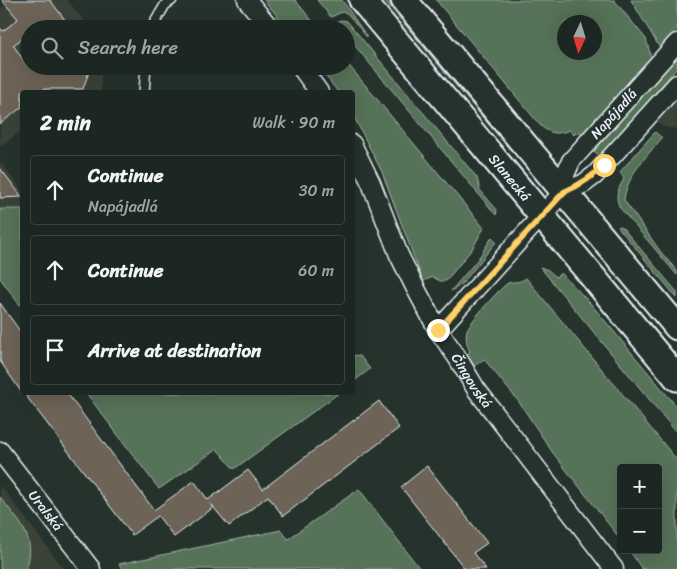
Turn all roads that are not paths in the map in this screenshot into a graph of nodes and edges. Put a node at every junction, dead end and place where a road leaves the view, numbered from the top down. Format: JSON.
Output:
{"nodes":[{"id":1,"x":172,"y":0,"type":"edge"},
{"id":2,"x":247,"y":0,"type":"edge"},
{"id":3,"x":362,"y":0,"type":"edge"},
{"id":4,"x":404,"y":0,"type":"edge"},
{"id":5,"x":156,"y":20,"type":"edge"},
{"id":6,"x":264,"y":20,"type":"edge"},
{"id":7,"x":677,"y":43,"type":"edge"},
{"id":8,"x":145,"y":75,"type":"edge"},
{"id":9,"x":307,"y":75,"type":"edge"},
{"id":10,"x":677,"y":84,"type":"edge"},
{"id":11,"x":144,"y":90,"type":"edge"},
{"id":12,"x":318,"y":90,"type":"edge"},
{"id":13,"x":355,"y":150,"type":"edge"},
{"id":14,"x":564,"y":192,"type":"junction"},
{"id":15,"x":541,"y":216,"type":"junction"},
{"id":16,"x":677,"y":327,"type":"edge"},
{"id":17,"x":438,"y":330,"type":"junction"},
{"id":18,"x":677,"y":378,"type":"edge"},
{"id":19,"x":0,"y":451,"type":"edge"},
{"id":20,"x":91,"y":569,"type":"edge"},
{"id":21,"x":614,"y":569,"type":"edge"}],
"edges":[{"from":1,"to":5,"type":"lane"},
{"from":2,"to":6,"type":"street"},
{"from":3,"to":15,"type":"main road","name":"Slanecká"},
{"from":4,"to":14,"type":"main road"},
{"from":7,"to":14,"type":"street","name":"Napájadlá"},
{"from":8,"to":11,"type":"lane"},
{"from":9,"to":12,"type":"street"},
{"from":10,"to":14,"type":"street","name":"Napájadlá"},
{"from":13,"to":17,"type":"street","name":"Čingovská"},
{"from":14,"to":15,"type":"street","name":"Napájadlá"},
{"from":14,"to":16,"type":"main road"},
{"from":15,"to":17,"type":"street","name":"Napájadlá"},
{"from":15,"to":18,"type":"main road","name":"Slanecká"},
{"from":17,"to":21,"type":"street","name":"Čingovská"},
{"from":19,"to":20,"type":"street","name":"Uralská"}]}
